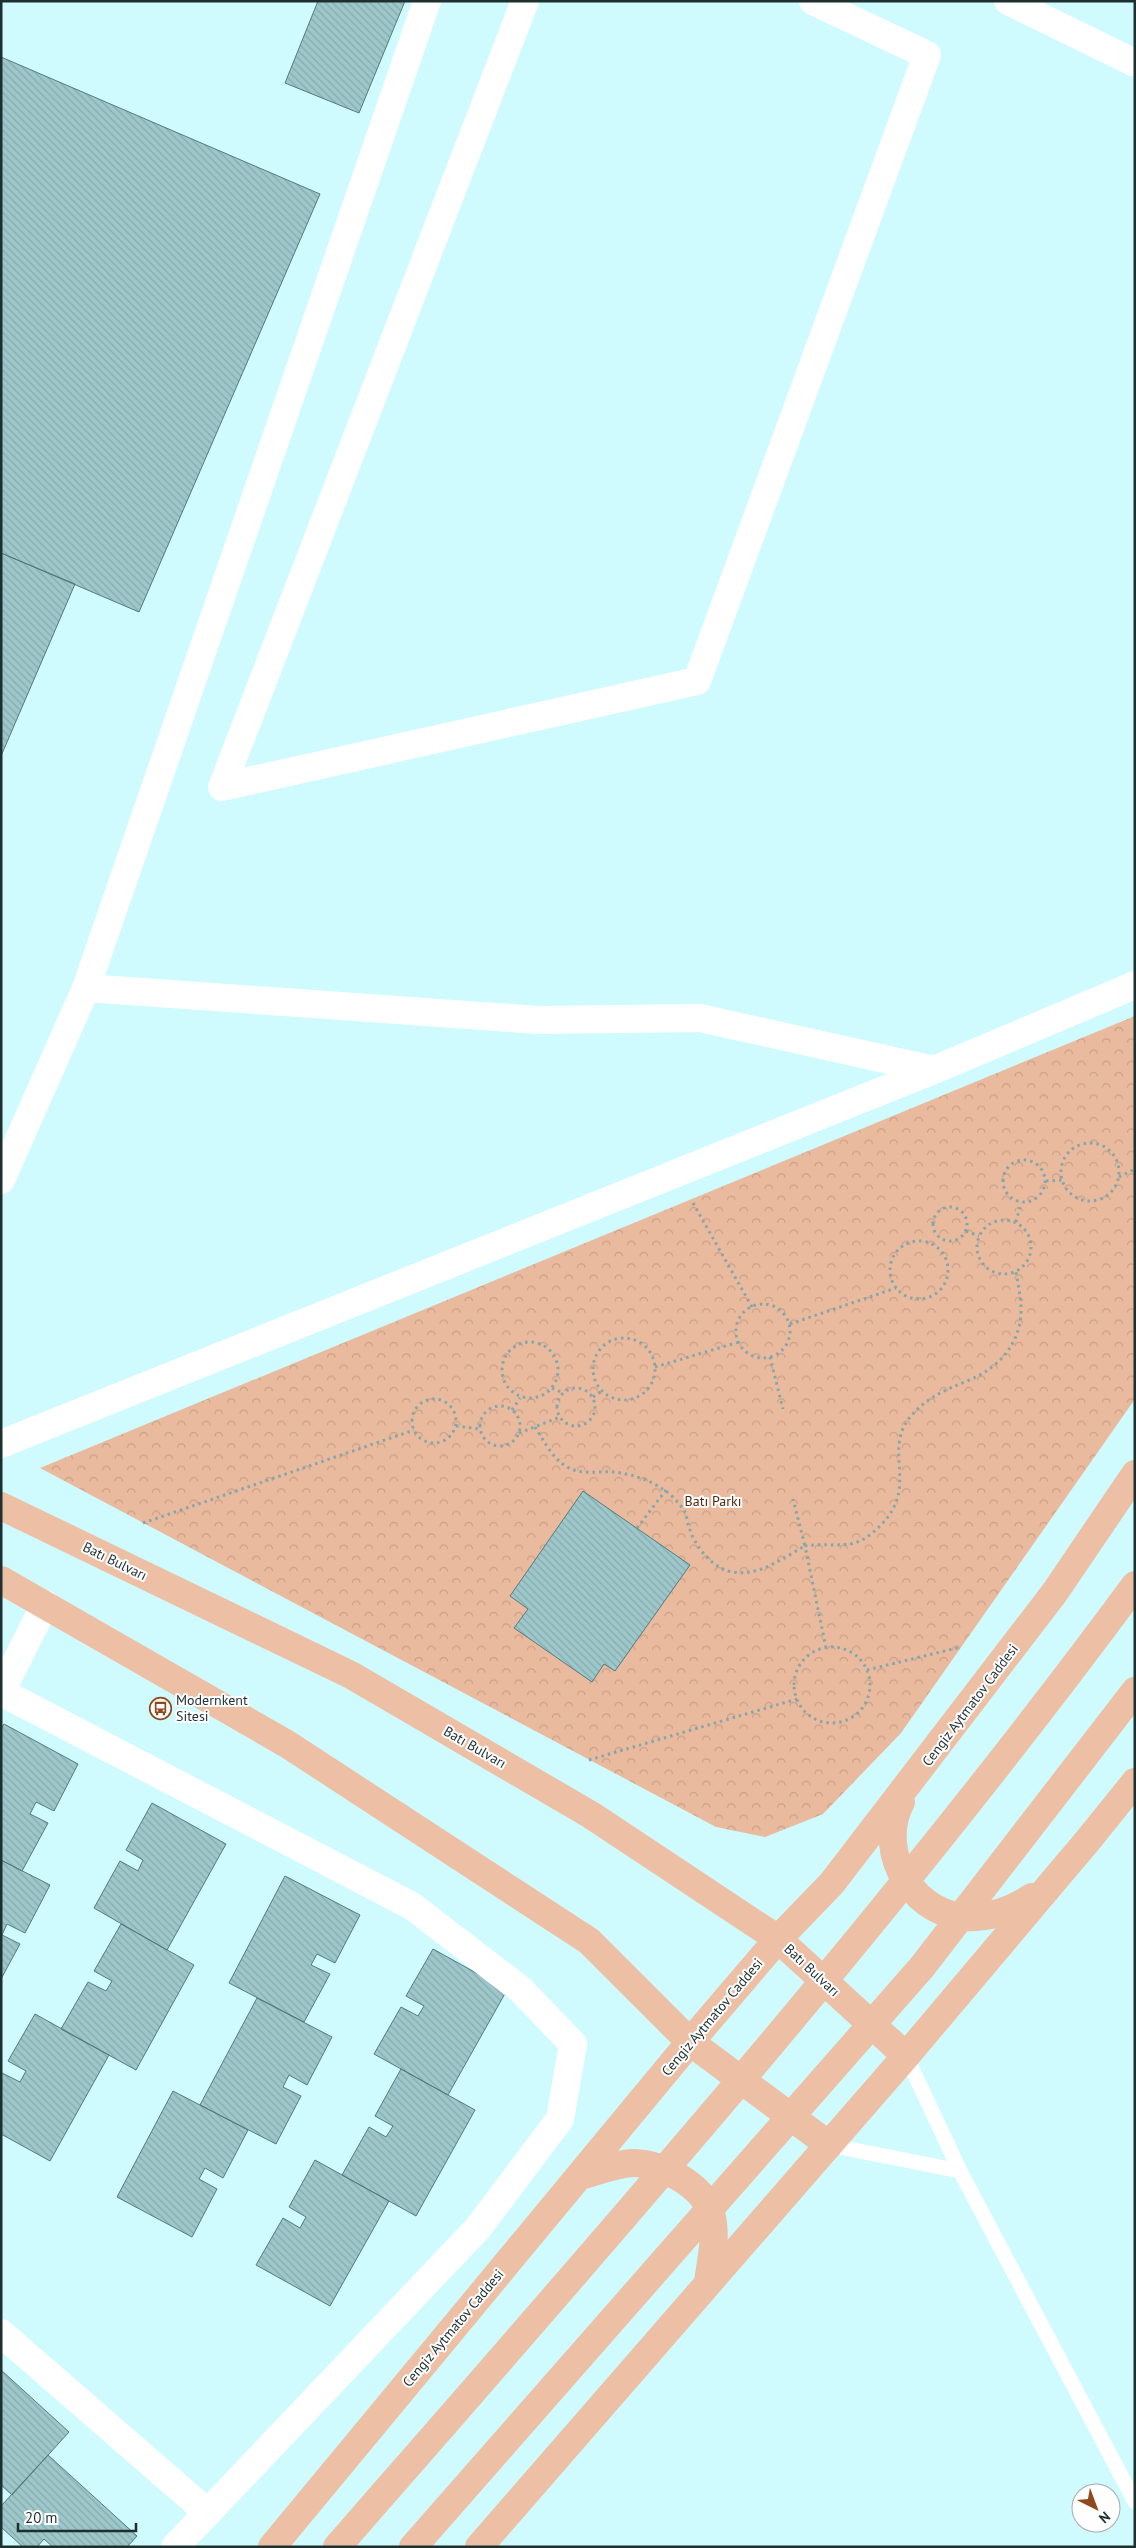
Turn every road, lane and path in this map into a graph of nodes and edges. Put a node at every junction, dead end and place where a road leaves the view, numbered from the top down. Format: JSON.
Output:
{"nodes":[{"id":1,"x":427,"y":1,"type":"edge"},
{"id":2,"x":525,"y":1,"type":"edge"},
{"id":3,"x":813,"y":1,"type":"edge"},
{"id":4,"x":1008,"y":1,"type":"edge"},
{"id":5,"x":1135,"y":63,"type":"edge"},
{"id":6,"x":1135,"y":985,"type":"edge"},
{"id":7,"x":86,"y":988,"type":"junction"},
{"id":8,"x":934,"y":1070,"type":"junction"},
{"id":9,"x":1135,"y":1169,"type":"edge"},
{"id":10,"x":1119,"y":1177,"type":"junction"},
{"id":11,"x":1,"y":1180,"type":"edge"},
{"id":12,"x":1062,"y":1180,"type":"junction"},
{"id":13,"x":1046,"y":1181,"type":"junction"},
{"id":14,"x":691,"y":1199,"type":"dead end"},
{"id":15,"x":1021,"y":1203,"type":"junction"},
{"id":16,"x":1016,"y":1222,"type":"junction"},
{"id":17,"x":966,"y":1231,"type":"junction"},
{"id":18,"x":979,"y":1236,"type":"junction"},
{"id":19,"x":942,"y":1240,"type":"junction"},
{"id":20,"x":938,"y":1248,"type":"junction"},
{"id":21,"x":1016,"y":1272,"type":"junction"},
{"id":22,"x":896,"y":1288,"type":"junction"},
{"id":23,"x":752,"y":1307,"type":"junction"},
{"id":24,"x":790,"y":1324,"type":"junction"},
{"id":25,"x":739,"y":1342,"type":"junction"},
{"id":26,"x":770,"y":1358,"type":"junction"},
{"id":27,"x":655,"y":1367,"type":"junction"},
{"id":28,"x":552,"y":1388,"type":"junction"},
{"id":29,"x":602,"y":1391,"type":"junction"},
{"id":30,"x":563,"y":1393,"type":"junction"},
{"id":31,"x":520,"y":1398,"type":"junction"},
{"id":32,"x":593,"y":1398,"type":"junction"},
{"id":33,"x":783,"y":1409,"type":"dead end"},
{"id":34,"x":512,"y":1410,"type":"junction"},
{"id":35,"x":560,"y":1417,"type":"junction"},
{"id":36,"x":456,"y":1426,"type":"junction"},
{"id":37,"x":535,"y":1427,"type":"junction"},
{"id":38,"x":414,"y":1430,"type":"junction"},
{"id":39,"x":480,"y":1430,"type":"junction"},
{"id":40,"x":518,"y":1434,"type":"junction"},
{"id":41,"x":1,"y":1444,"type":"edge"},
{"id":42,"x":1135,"y":1474,"type":"edge"},
{"id":43,"x":666,"y":1490,"type":"junction"},
{"id":44,"x":794,"y":1499,"type":"dead end"},
{"id":45,"x":1,"y":1506,"type":"edge"},
{"id":46,"x":143,"y":1523,"type":"dead end"},
{"id":47,"x":637,"y":1528,"type":"dead end"},
{"id":48,"x":806,"y":1546,"type":"junction"},
{"id":49,"x":1,"y":1580,"type":"edge"},
{"id":50,"x":1135,"y":1585,"type":"edge"},
{"id":51,"x":45,"y":1604,"type":"junction"},
{"id":52,"x":961,"y":1647,"type":"dead end"},
{"id":53,"x":826,"y":1648,"type":"junction"},
{"id":54,"x":867,"y":1670,"type":"junction"},
{"id":55,"x":1135,"y":1691,"type":"edge"},
{"id":56,"x":1,"y":1692,"type":"edge"},
{"id":57,"x":797,"y":1699,"type":"junction"},
{"id":58,"x":589,"y":1760,"type":"dead end"},
{"id":59,"x":911,"y":1782,"type":"junction"},
{"id":60,"x":1135,"y":1782,"type":"edge"},
{"id":61,"x":1052,"y":1883,"type":"junction"},
{"id":62,"x":778,"y":1939,"type":"junction"},
{"id":63,"x":690,"y":2042,"type":"junction"},
{"id":64,"x":906,"y":2056,"type":"junction"},
{"id":65,"x":829,"y":2145,"type":"junction"},
{"id":66,"x":960,"y":2171,"type":"junction"},
{"id":67,"x":580,"y":2176,"type":"junction"},
{"id":68,"x":708,"y":2282,"type":"junction"},
{"id":69,"x":1,"y":2334,"type":"edge"},
{"id":70,"x":1135,"y":2502,"type":"edge"},
{"id":71,"x":207,"y":2512,"type":"junction"},
{"id":72,"x":175,"y":2547,"type":"edge"},
{"id":73,"x":272,"y":2547,"type":"edge"},
{"id":74,"x":337,"y":2547,"type":"edge"},
{"id":75,"x":413,"y":2547,"type":"edge"},
{"id":76,"x":478,"y":2547,"type":"edge"}],
"edges":[{"from":1,"to":7,"type":"street"},
{"from":2,"to":3,"type":"street"},
{"from":4,"to":5,"type":"street"},
{"from":6,"to":8,"type":"street"},
{"from":7,"to":8,"type":"street"},
{"from":7,"to":11,"type":"street"},
{"from":8,"to":41,"type":"street"},
{"from":9,"to":10,"type":"path"},
{"from":10,"to":12,"type":"path"},
{"from":10,"to":12,"type":"path"},
{"from":12,"to":13,"type":"path"},
{"from":13,"to":15,"type":"path"},
{"from":13,"to":15,"type":"path"},
{"from":14,"to":23,"type":"path"},
{"from":15,"to":16,"type":"path"},
{"from":16,"to":18,"type":"path"},
{"from":16,"to":21,"type":"path"},
{"from":17,"to":18,"type":"path"},
{"from":17,"to":19,"type":"path"},
{"from":17,"to":19,"type":"path"},
{"from":18,"to":21,"type":"path"},
{"from":19,"to":20,"type":"path"},
{"from":20,"to":22,"type":"path"},
{"from":20,"to":22,"type":"path"},
{"from":21,"to":48,"type":"path"},
{"from":22,"to":24,"type":"path"},
{"from":23,"to":24,"type":"path"},
{"from":23,"to":25,"type":"path"},
{"from":24,"to":26,"type":"path"},
{"from":25,"to":26,"type":"path"},
{"from":25,"to":27,"type":"path"},
{"from":26,"to":33,"type":"path"},
{"from":27,"to":29,"type":"path"},
{"from":27,"to":29,"type":"path"},
{"from":28,"to":30,"type":"path"},
{"from":28,"to":31,"type":"path"},
{"from":28,"to":31,"type":"path"},
{"from":29,"to":32,"type":"path"},
{"from":30,"to":32,"type":"path"},
{"from":30,"to":35,"type":"path"},
{"from":31,"to":34,"type":"path"},
{"from":32,"to":35,"type":"path"},
{"from":34,"to":39,"type":"path"},
{"from":34,"to":40,"type":"path"},
{"from":35,"to":37,"type":"path"},
{"from":36,"to":38,"type":"path"},
{"from":36,"to":38,"type":"path"},
{"from":36,"to":39,"type":"path"},
{"from":37,"to":40,"type":"path"},
{"from":37,"to":43,"type":"path"},
{"from":38,"to":46,"type":"path"},
{"from":39,"to":40,"type":"path"},
{"from":42,"to":59,"type":"main road","name":"Cengiz Aytmatov Caddesi"},
{"from":43,"to":47,"type":"path"},
{"from":43,"to":48,"type":"path"},
{"from":44,"to":48,"type":"path"},
{"from":45,"to":62,"type":"main road","name":"Batı Bulvarı"},
{"from":48,"to":53,"type":"path"},
{"from":49,"to":51,"type":"main road"},
{"from":50,"to":74,"type":"main road"},
{"from":51,"to":56,"type":"street"},
{"from":51,"to":63,"type":"main road"},
{"from":52,"to":54,"type":"path"},
{"from":53,"to":54,"type":"path"},
{"from":53,"to":57,"type":"path"},
{"from":54,"to":57,"type":"path"},
{"from":55,"to":75,"type":"main road"},
{"from":56,"to":71,"type":"street"},
{"from":57,"to":58,"type":"path"},
{"from":59,"to":61,"type":"main road"},
{"from":59,"to":62,"type":"main road","name":"Cengiz Aytmatov Caddesi"},
{"from":60,"to":61,"type":"main road"},
{"from":61,"to":64,"type":"main road"},
{"from":62,"to":63,"type":"main road","name":"Cengiz Aytmatov Caddesi"},
{"from":62,"to":64,"type":"main road","name":"Batı Bulvarı"},
{"from":63,"to":65,"type":"main road"},
{"from":63,"to":67,"type":"main road","name":"Cengiz Aytmatov Caddesi"},
{"from":64,"to":65,"type":"main road"},
{"from":64,"to":66,"type":"lane"},
{"from":65,"to":66,"type":"lane"},
{"from":65,"to":68,"type":"main road"},
{"from":66,"to":70,"type":"lane"},
{"from":67,"to":68,"type":"main road"},
{"from":67,"to":73,"type":"main road","name":"Cengiz Aytmatov Caddesi"},
{"from":68,"to":76,"type":"main road"},
{"from":69,"to":71,"type":"street"},
{"from":71,"to":72,"type":"street"}]}
